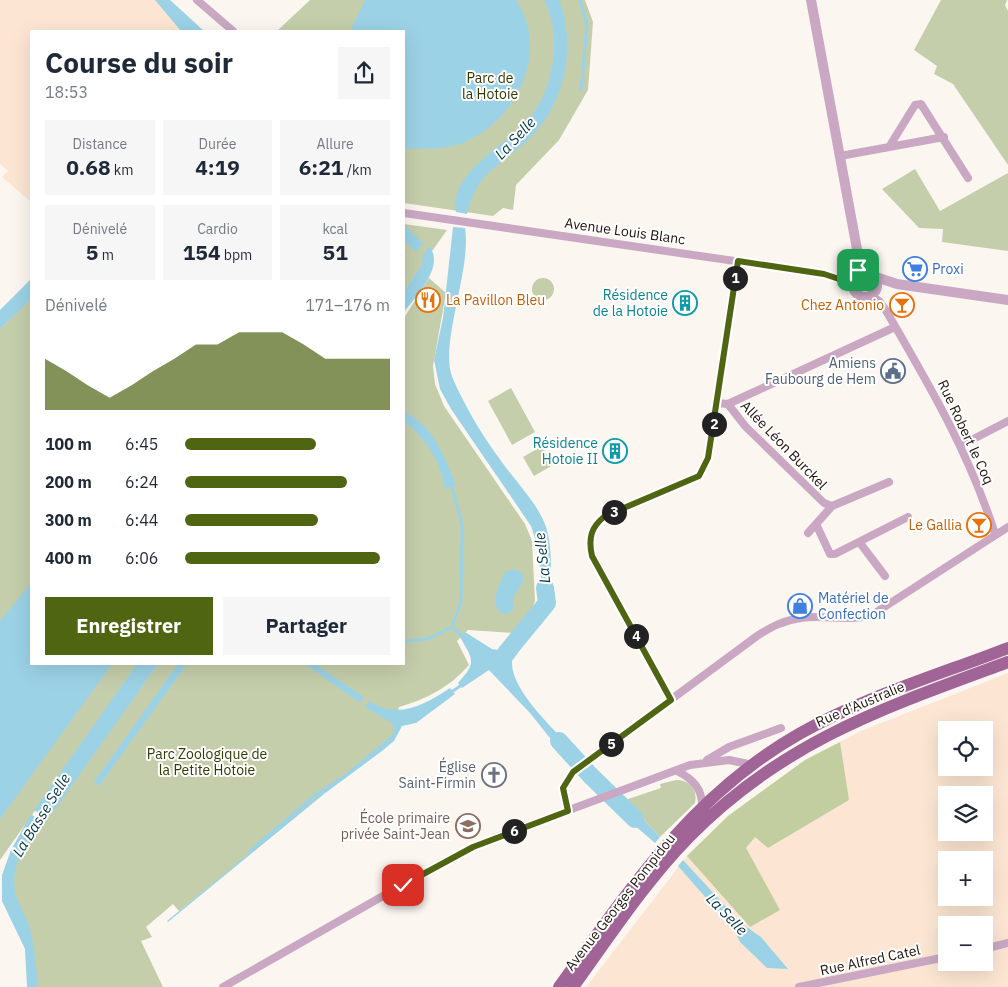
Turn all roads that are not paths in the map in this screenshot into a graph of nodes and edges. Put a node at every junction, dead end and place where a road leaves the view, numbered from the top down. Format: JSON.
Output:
{"nodes":[{"id":1,"x":197,"y":0,"type":"edge"},
{"id":2,"x":811,"y":0,"type":"edge"},
{"id":3,"x":232,"y":30,"type":"edge"},
{"id":4,"x":944,"y":137,"type":"junction"},
{"id":5,"x":889,"y":147,"type":"junction"},
{"id":6,"x":840,"y":156,"type":"junction"},
{"id":7,"x":968,"y":178,"type":"dead end"},
{"id":8,"x":405,"y":213,"type":"edge"},
{"id":9,"x":738,"y":261,"type":"junction"},
{"id":10,"x":861,"y":278,"type":"junction"},
{"id":11,"x":897,"y":284,"type":"junction"},
{"id":12,"x":874,"y":293,"type":"junction"},
{"id":13,"x":1008,"y":300,"type":"edge"},
{"id":14,"x":895,"y":327,"type":"junction"},
{"id":15,"x":717,"y":403,"type":"junction"},
{"id":16,"x":728,"y":404,"type":"junction"},
{"id":17,"x":1008,"y":421,"type":"edge"},
{"id":18,"x":960,"y":446,"type":"junction"},
{"id":19,"x":889,"y":482,"type":"dead end"},
{"id":20,"x":832,"y":506,"type":"junction"},
{"id":21,"x":908,"y":517,"type":"dead end"},
{"id":22,"x":816,"y":524,"type":"junction"},
{"id":23,"x":1008,"y":527,"type":"edge"},
{"id":24,"x":808,"y":533,"type":"dead end"},
{"id":25,"x":995,"y":534,"type":"junction"},
{"id":26,"x":860,"y":543,"type":"junction"},
{"id":27,"x":885,"y":576,"type":"dead end"},
{"id":28,"x":1008,"y":648,"type":"edge"},
{"id":29,"x":1008,"y":662,"type":"edge"},
{"id":30,"x":671,"y":700,"type":"junction"},
{"id":31,"x":781,"y":728,"type":"dead end"},
{"id":32,"x":703,"y":762,"type":"junction"},
{"id":33,"x":753,"y":765,"type":"junction"},
{"id":34,"x":677,"y":771,"type":"junction"},
{"id":35,"x":722,"y":790,"type":"joint"},
{"id":36,"x":735,"y":794,"type":"joint"},
{"id":37,"x":702,"y":808,"type":"junction"},
{"id":38,"x":568,"y":811,"type":"junction"},
{"id":39,"x":1008,"y":943,"type":"edge"},
{"id":40,"x":997,"y":947,"type":"junction"},
{"id":41,"x":1008,"y":947,"type":"edge"},
{"id":42,"x":993,"y":948,"type":"edge"},
{"id":43,"x":938,"y":959,"type":"edge"},
{"id":44,"x":237,"y":984,"type":"edge"},
{"id":45,"x":223,"y":987,"type":"edge"},
{"id":46,"x":559,"y":987,"type":"edge"},
{"id":47,"x":573,"y":987,"type":"edge"},
{"id":48,"x":800,"y":987,"type":"edge"}],
"edges":[{"from":1,"to":3,"type":"street"},
{"from":2,"to":6,"type":"street"},
{"from":4,"to":5,"type":"street"},
{"from":4,"to":5,"type":"street"},
{"from":4,"to":7,"type":"street"},
{"from":5,"to":6,"type":"street"},
{"from":6,"to":10,"type":"street"},
{"from":8,"to":9,"type":"street","name":"Avenue Louis Blanc"},
{"from":9,"to":10,"type":"street","name":"Avenue Louis Blanc"},
{"from":9,"to":15,"type":"street"},
{"from":10,"to":11,"type":"street","name":"Avenue Louis Blanc"},
{"from":10,"to":12,"type":"street"},
{"from":10,"to":12,"type":"street"},
{"from":11,"to":12,"type":"street","name":"Avenue Louis Blanc"},
{"from":11,"to":13,"type":"street","name":"Avenue Louis Blanc"},
{"from":12,"to":14,"type":"street","name":"Rue Robert le Coq"},
{"from":14,"to":16,"type":"street"},
{"from":14,"to":18,"type":"street","name":"Rue Robert le Coq"},
{"from":15,"to":16,"type":"street","name":"Allée Léon Burckel"},
{"from":15,"to":30,"type":"street"},
{"from":16,"to":20,"type":"street","name":"Allée Léon Burckel"},
{"from":17,"to":18,"type":"street"},
{"from":18,"to":25,"type":"street","name":"Rue Robert le Coq"},
{"from":19,"to":20,"type":"street","name":"Allée Léon Burckel"},
{"from":20,"to":22,"type":"street","name":"Allée Léon Burckel"},
{"from":21,"to":26,"type":"street"},
{"from":22,"to":24,"type":"street","name":"Allée Léon Burckel"},
{"from":22,"to":26,"type":"street"},
{"from":23,"to":25,"type":"street"},
{"from":25,"to":30,"type":"street"},
{"from":26,"to":27,"type":"street"},
{"from":28,"to":33,"type":"main road","name":"Rue d'Australie"},
{"from":29,"to":36,"type":"main road","name":"Rue d'Australie"},
{"from":30,"to":38,"type":"street"},
{"from":31,"to":32,"type":"street"},
{"from":32,"to":33,"type":"street"},
{"from":32,"to":34,"type":"street"},
{"from":33,"to":35,"type":"main road","name":"Rue d'Australie"},
{"from":34,"to":37,"type":"street"},
{"from":34,"to":38,"type":"street"},
{"from":35,"to":37,"type":"main road","name":"Avenue Georges Pompidou"},
{"from":36,"to":47,"type":"main road","name":"Avenue Georges Pompidou"},
{"from":37,"to":46,"type":"main road","name":"Avenue Georges Pompidou"},
{"from":38,"to":44,"type":"street"},
{"from":39,"to":40,"type":"street"},
{"from":40,"to":41,"type":"street"},
{"from":40,"to":42,"type":"street"},
{"from":43,"to":48,"type":"street","name":"Rue Alfred Catel"},
{"from":44,"to":45,"type":"street"}]}
